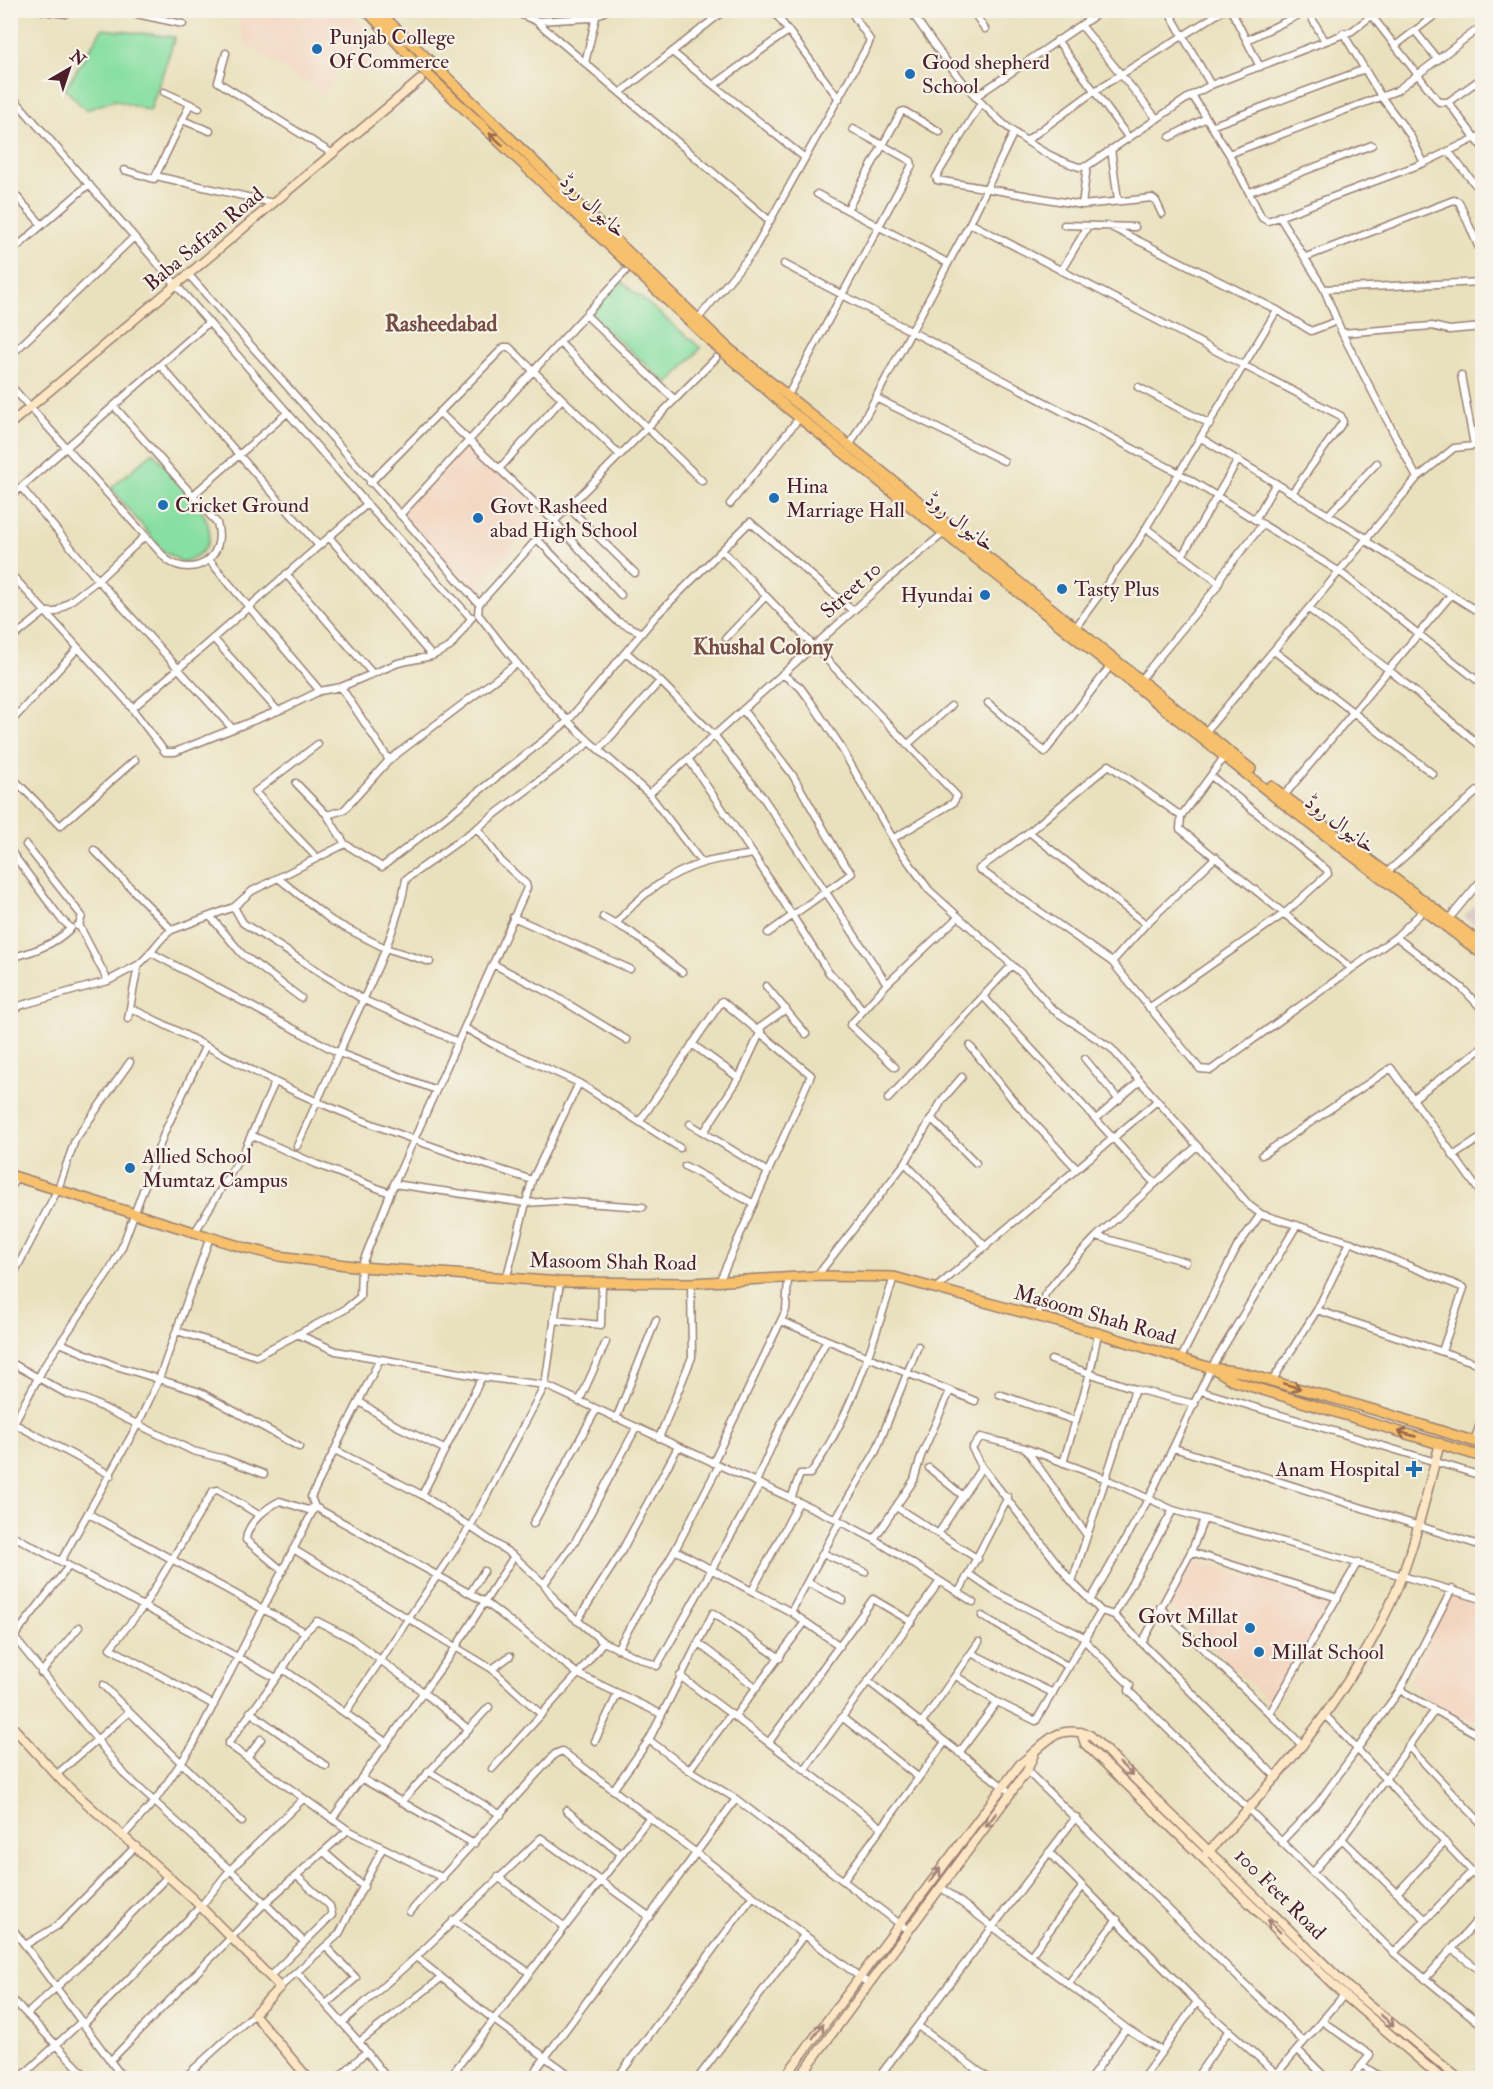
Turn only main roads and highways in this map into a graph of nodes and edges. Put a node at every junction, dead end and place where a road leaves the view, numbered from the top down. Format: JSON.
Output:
{"nodes":[{"id":1,"x":366,"y":10,"type":"edge"},
{"id":2,"x":377,"y":10,"type":"edge"},
{"id":3,"x":420,"y":80,"type":"dead end"},
{"id":4,"x":10,"y":424,"type":"edge"},
{"id":5,"x":1073,"y":630,"type":"junction"},
{"id":6,"x":1204,"y":735,"type":"junction"},
{"id":7,"x":1282,"y":798,"type":"junction"},
{"id":8,"x":1384,"y":875,"type":"junction"},
{"id":9,"x":1446,"y":922,"type":"junction"},
{"id":10,"x":1482,"y":944,"type":"edge"},
{"id":11,"x":1482,"y":954,"type":"edge"},
{"id":12,"x":13,"y":1176,"type":"edge"},
{"id":13,"x":1213,"y":1368,"type":"junction"},
{"id":14,"x":1378,"y":1410,"type":"junction"},
{"id":15,"x":1482,"y":1421,"type":"edge"},
{"id":16,"x":1375,"y":1425,"type":"junction"},
{"id":17,"x":1479,"y":1442,"type":"edge"},
{"id":18,"x":1440,"y":1443,"type":"junction"},
{"id":19,"x":1482,"y":1457,"type":"edge"},
{"id":20,"x":10,"y":1724,"type":"edge"},
{"id":21,"x":1034,"y":1753,"type":"junction"},
{"id":22,"x":1207,"y":1853,"type":"junction"},
{"id":23,"x":1438,"y":2078,"type":"edge"},
{"id":24,"x":308,"y":2079,"type":"edge"},
{"id":25,"x":784,"y":2079,"type":"edge"},
{"id":26,"x":798,"y":2079,"type":"edge"},
{"id":27,"x":1458,"y":2079,"type":"edge"}],
"edges":[{"from":5,"to":1,"type":"main road","name":"خانیوال روڈ","one_way":true},
{"from":2,"to":5,"type":"main road","name":"خانیوال روڈ"},
{"from":3,"to":4,"type":"main road","name":"Baba Safran Road"},
{"from":5,"to":6,"type":"main road","name":"خانیوال روڈ"},
{"from":5,"to":6,"type":"main road","name":"خانیوال روڈ"},
{"from":6,"to":7,"type":"main road","name":"خانیوال روڈ"},
{"from":6,"to":7,"type":"main road","name":"خانیوال روڈ"},
{"from":7,"to":8,"type":"main road","name":"خانیوال روڈ"},
{"from":8,"to":9,"type":"main road","name":"خانیوال روڈ"},
{"from":8,"to":9,"type":"main road","name":"خانیوال روڈ"},
{"from":9,"to":10,"type":"main road","name":"خانیوال روڈ"},
{"from":9,"to":11,"type":"main road","name":"خانیوال روڈ"},
{"from":12,"to":13,"type":"main road","name":"Masoom Shah Road"},
{"from":13,"to":14,"type":"main road","name":"Masoom Shah Road","one_way":true},
{"from":13,"to":16,"type":"main road","name":"Masoom Shah Road"},
{"from":14,"to":16,"type":"main road"},
{"from":14,"to":17,"type":"main road","name":"Masoom Shah Road"},
{"from":15,"to":17,"type":"main road"},
{"from":18,"to":16,"type":"main road","name":"Masoom Shah Road","one_way":true},
{"from":18,"to":19,"type":"main road","name":"Masoom Shah Road"},
{"from":18,"to":22,"type":"main road"},
{"from":20,"to":24,"type":"main road"},
{"from":21,"to":22,"type":"main road","name":"100 Feet Road"},
{"from":25,"to":21,"type":"main road","name":"100 Feet Road","one_way":true},
{"from":21,"to":26,"type":"main road","name":"100 Feet Road","one_way":true},
{"from":23,"to":22,"type":"main road","name":"100 Feet Road","one_way":true},
{"from":22,"to":27,"type":"main road","name":"100 Feet Road","one_way":true}]}
